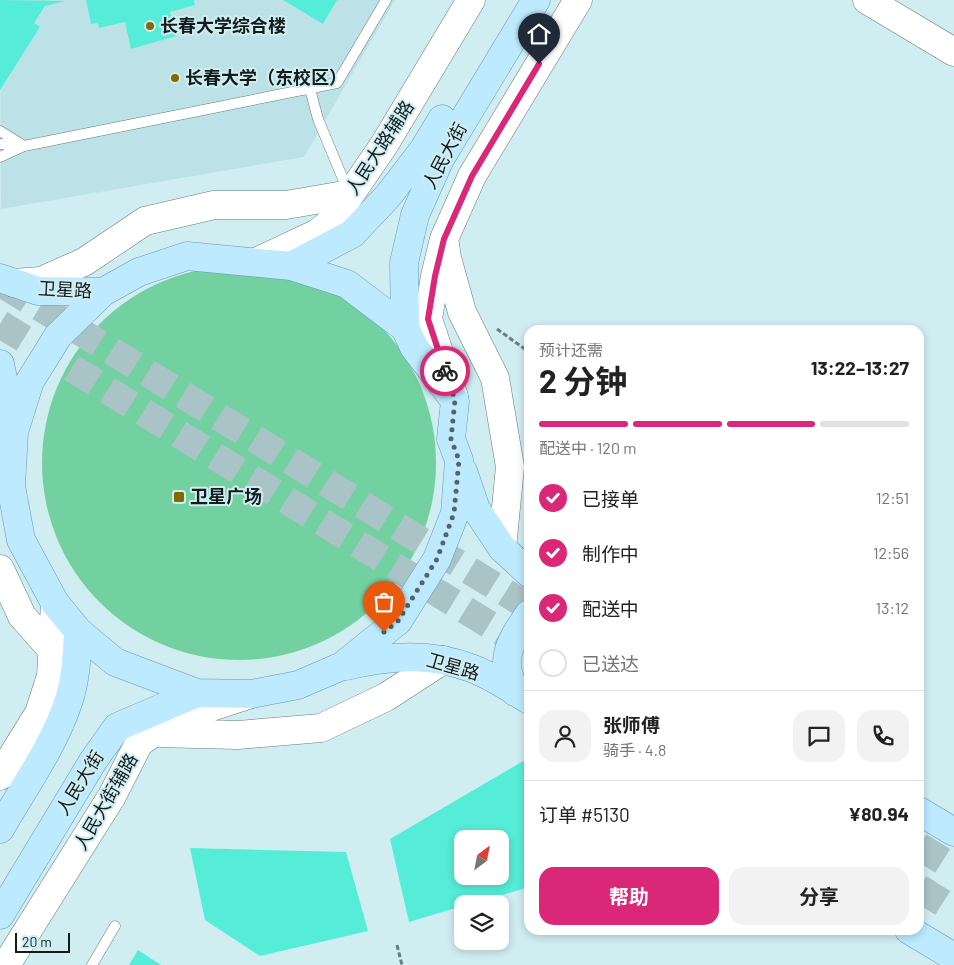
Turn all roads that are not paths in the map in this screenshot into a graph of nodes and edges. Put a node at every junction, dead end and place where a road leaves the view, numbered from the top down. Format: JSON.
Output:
{"nodes":[{"id":1,"x":386,"y":0,"type":"edge"},
{"id":2,"x":471,"y":0,"type":"edge"},
{"id":3,"x":514,"y":0,"type":"edge"},
{"id":4,"x":536,"y":0,"type":"edge"},
{"id":5,"x":578,"y":0,"type":"edge"},
{"id":6,"x":867,"y":0,"type":"edge"},
{"id":7,"x":954,"y":52,"type":"edge"},
{"id":8,"x":310,"y":89,"type":"junction"},
{"id":9,"x":0,"y":131,"type":"edge"},
{"id":10,"x":0,"y":144,"type":"edge"},
{"id":11,"x":24,"y":146,"type":"junction"},
{"id":12,"x":0,"y":157,"type":"edge"},
{"id":13,"x":350,"y":194,"type":"junction"},
{"id":14,"x":444,"y":239,"type":"junction"},
{"id":15,"x":256,"y":262,"type":"junction"},
{"id":16,"x":291,"y":266,"type":"junction"},
{"id":17,"x":7,"y":281,"type":"edge"},
{"id":18,"x":103,"y":292,"type":"junction"},
{"id":19,"x":405,"y":328,"type":"junction"},
{"id":20,"x":0,"y":364,"type":"edge"},
{"id":21,"x":455,"y":400,"type":"junction"},
{"id":22,"x":14,"y":432,"type":"junction"},
{"id":23,"x":459,"y":460,"type":"junction"},
{"id":24,"x":502,"y":548,"type":"junction"},
{"id":25,"x":524,"y":568,"type":"edge"},
{"id":26,"x":0,"y":569,"type":"edge"},
{"id":27,"x":55,"y":604,"type":"junction"},
{"id":28,"x":524,"y":622,"type":"edge"},
{"id":29,"x":78,"y":631,"type":"junction"},
{"id":30,"x":52,"y":651,"type":"junction"},
{"id":31,"x":443,"y":660,"type":"junction"},
{"id":32,"x":342,"y":666,"type":"junction"},
{"id":33,"x":197,"y":693,"type":"junction"},
{"id":34,"x":251,"y":694,"type":"junction"},
{"id":35,"x":522,"y":696,"type":"edge"},
{"id":36,"x":153,"y":733,"type":"junction"},
{"id":37,"x":0,"y":776,"type":"edge"},
{"id":38,"x":924,"y":813,"type":"edge"},
{"id":39,"x":0,"y":829,"type":"edge"},
{"id":40,"x":954,"y":832,"type":"edge"},
{"id":41,"x":0,"y":915,"type":"edge"},
{"id":42,"x":115,"y":926,"type":"dead end"},
{"id":43,"x":917,"y":935,"type":"edge"},
{"id":44,"x":954,"y":957,"type":"edge"},
{"id":45,"x":6,"y":965,"type":"edge"},
{"id":46,"x":92,"y":965,"type":"edge"}],
"edges":[{"from":1,"to":8,"type":"lane"},
{"from":2,"to":13,"type":"main road","name":"人民大路辅路"},
{"from":3,"to":16,"type":"main road","name":"人民大街"},
{"from":4,"to":19,"type":"main road","name":"人民大街"},
{"from":5,"to":14,"type":"main road"},
{"from":6,"to":7,"type":"main road"},
{"from":8,"to":11,"type":"lane"},
{"from":8,"to":13,"type":"lane"},
{"from":9,"to":11,"type":"lane"},
{"from":10,"to":11,"type":"lane"},
{"from":11,"to":12,"type":"lane"},
{"from":13,"to":15,"type":"main road","name":"人民大路辅路"},
{"from":13,"to":17,"type":"main road"},
{"from":14,"to":21,"type":"main road"},
{"from":14,"to":24,"type":"main road"},
{"from":15,"to":16,"type":"main road"},
{"from":15,"to":18,"type":"main road"},
{"from":16,"to":19,"type":"main road"},
{"from":17,"to":18,"type":"main road","name":"卫星路"},
{"from":18,"to":22,"type":"main road"},
{"from":19,"to":21,"type":"main road"},
{"from":20,"to":22,"type":"main road"},
{"from":21,"to":23,"type":"main road"},
{"from":22,"to":27,"type":"main road"},
{"from":23,"to":24,"type":"main road"},
{"from":23,"to":32,"type":"main road"},
{"from":24,"to":25,"type":"main road"},
{"from":26,"to":30,"type":"main road"},
{"from":27,"to":29,"type":"main road"},
{"from":27,"to":30,"type":"main road"},
{"from":28,"to":35,"type":"main road"},
{"from":29,"to":33,"type":"main road"},
{"from":29,"to":39,"type":"main road"},
{"from":30,"to":37,"type":"main road"},
{"from":31,"to":32,"type":"main road","name":"卫星路"},
{"from":31,"to":35,"type":"main road","name":"卫星路"},
{"from":31,"to":36,"type":"main road"},
{"from":32,"to":34,"type":"main road"},
{"from":33,"to":34,"type":"main road"},
{"from":33,"to":41,"type":"main road","name":"人民大街"},
{"from":34,"to":36,"type":"main road","name":"人民大街辅路"},
{"from":36,"to":45,"type":"main road","name":"人民大街辅路"},
{"from":38,"to":40,"type":"main road"},
{"from":42,"to":46,"type":"lane"},
{"from":43,"to":44,"type":"main road"}]}
